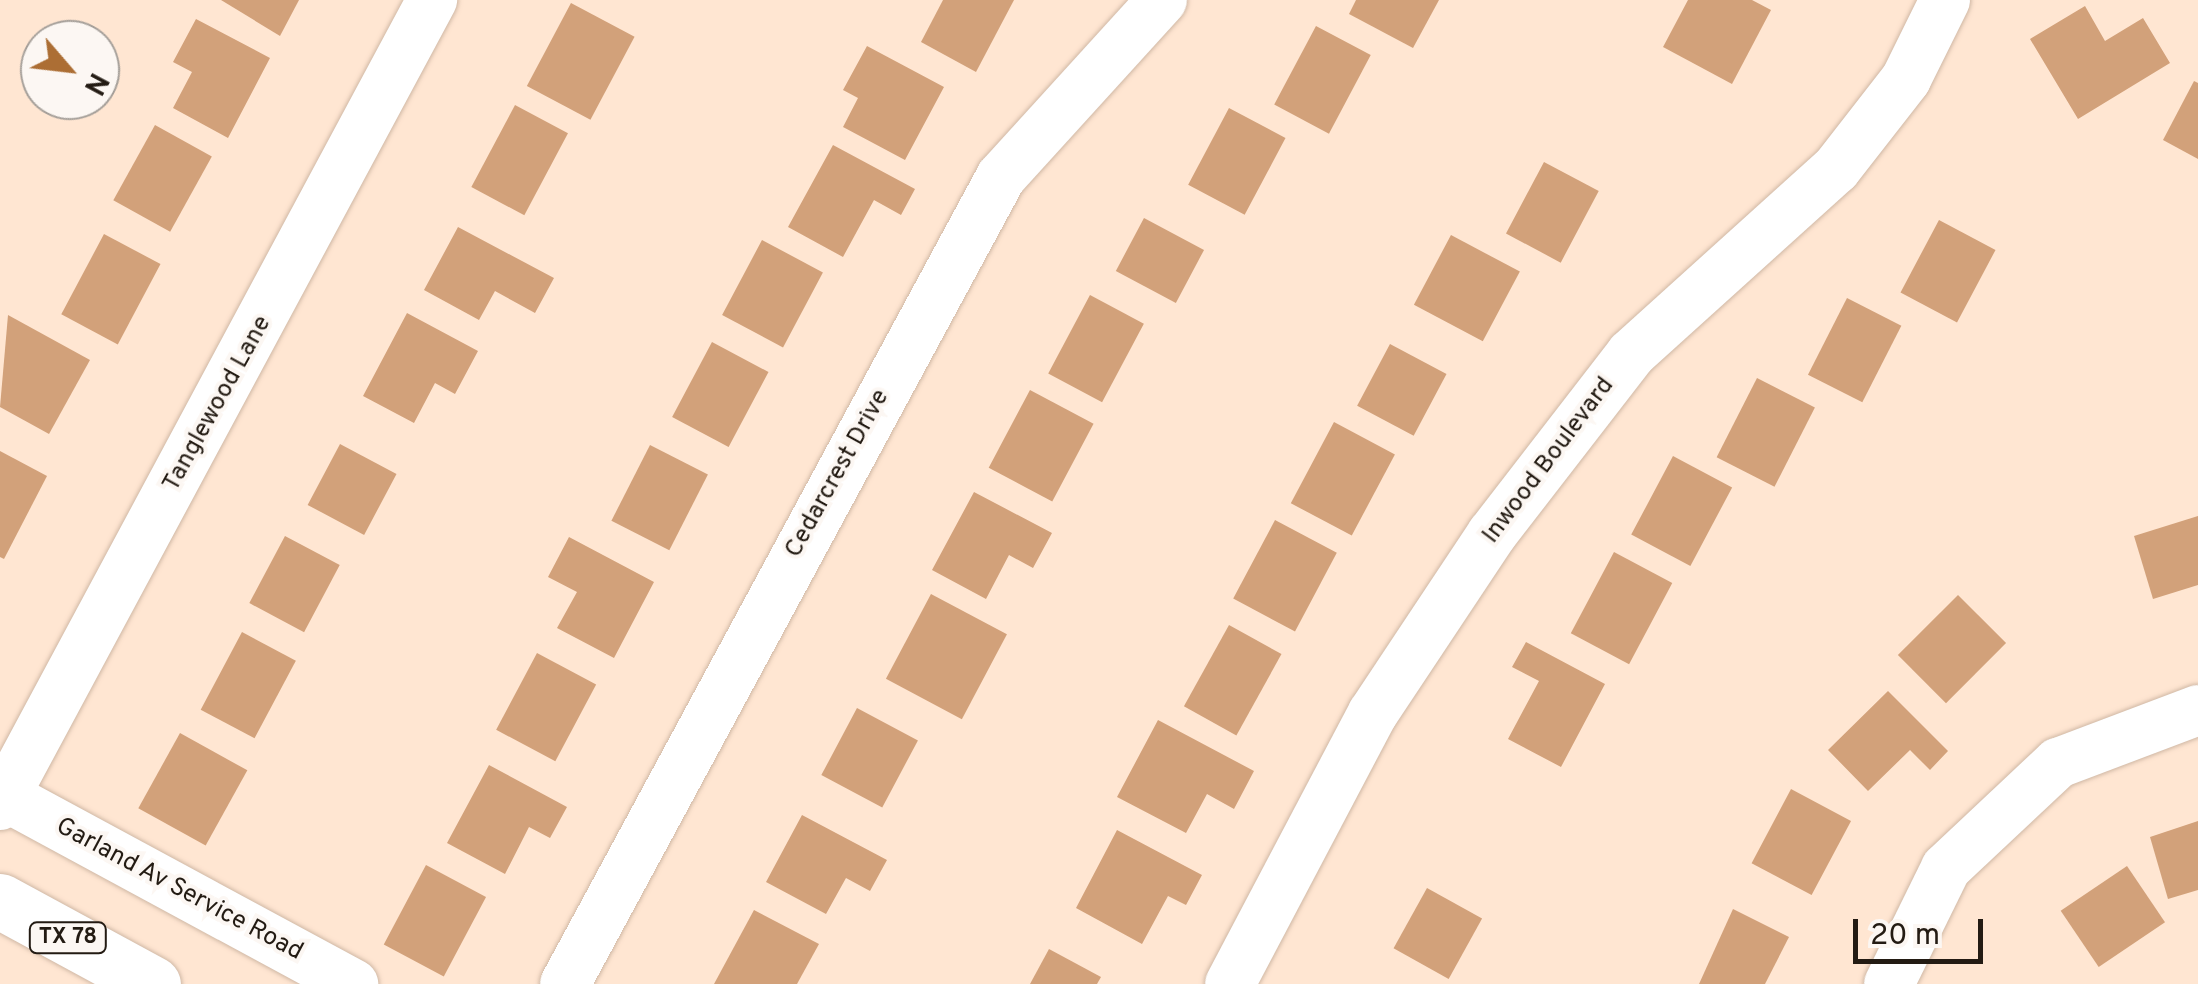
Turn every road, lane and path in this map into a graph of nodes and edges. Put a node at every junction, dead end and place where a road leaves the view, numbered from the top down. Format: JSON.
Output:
{"nodes":[{"id":1,"x":432,"y":0,"type":"edge"},
{"id":2,"x":1162,"y":0,"type":"edge"},
{"id":3,"x":1945,"y":0,"type":"edge"},
{"id":4,"x":2198,"y":710,"type":"edge"},
{"id":5,"x":2,"y":801,"type":"edge"},
{"id":6,"x":0,"y":901,"type":"edge"},
{"id":7,"x":153,"y":984,"type":"edge"},
{"id":8,"x":354,"y":984,"type":"edge"},
{"id":9,"x":565,"y":984,"type":"edge"},
{"id":10,"x":1230,"y":984,"type":"edge"},
{"id":11,"x":1889,"y":984,"type":"edge"}],
"edges":[{"from":1,"to":5,"type":"street","name":"Tanglewood Lane"},
{"from":2,"to":9,"type":"street","name":"Cedarcrest Drive"},
{"from":3,"to":10,"type":"street","name":"Inwood Boulevard"},
{"from":4,"to":11,"type":"street"},
{"from":5,"to":8,"type":"street","name":"Garland Av Service Road"},
{"from":6,"to":7,"type":"main road","number":"TX 78"}]}
